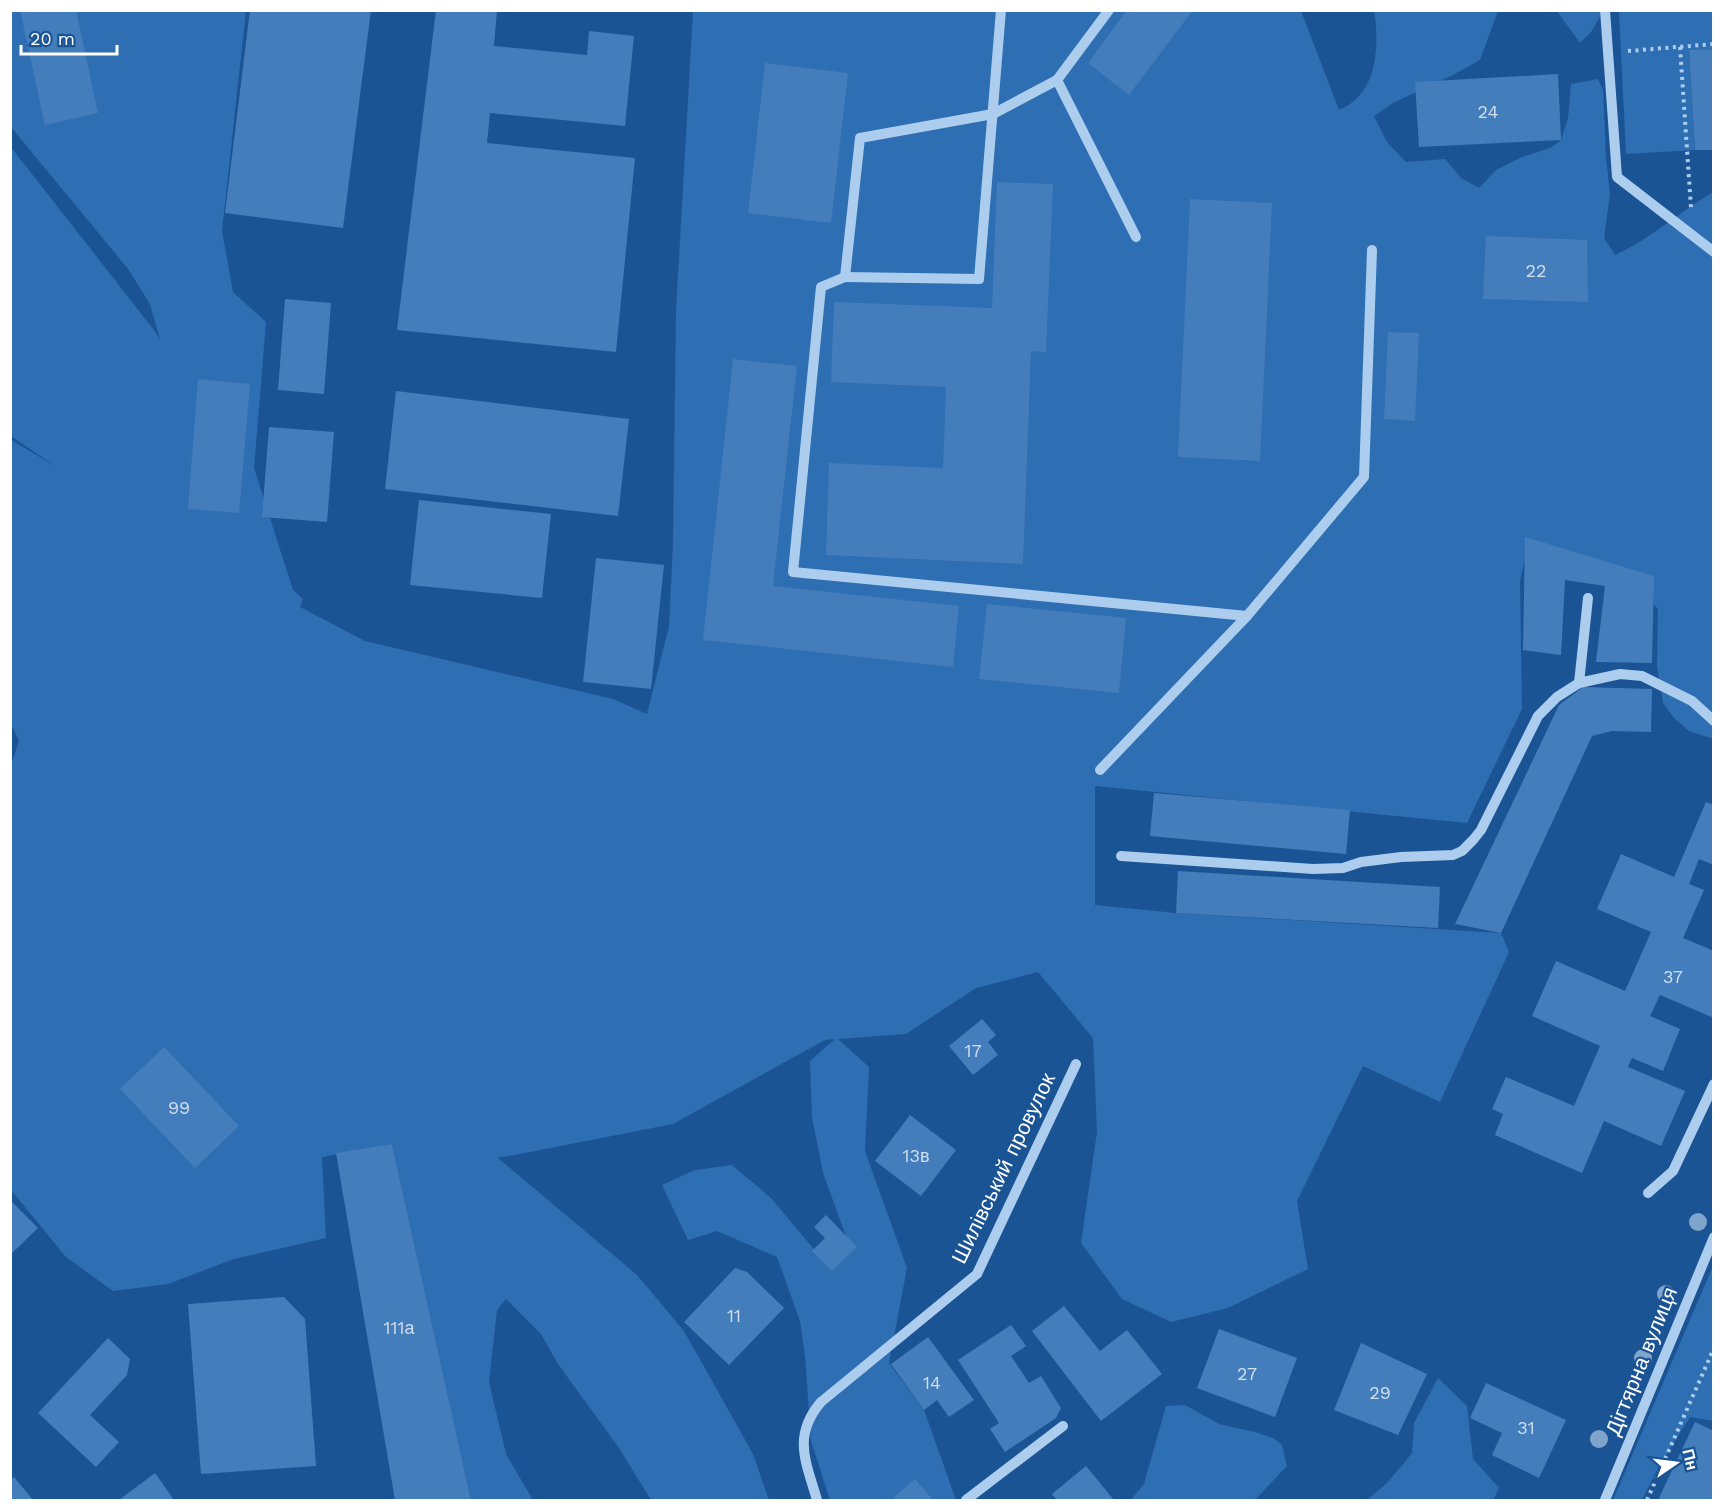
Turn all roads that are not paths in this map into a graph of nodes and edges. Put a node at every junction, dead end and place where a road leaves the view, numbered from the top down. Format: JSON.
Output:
{"nodes":[{"id":1,"x":1001,"y":10,"type":"edge"},
{"id":2,"x":1109,"y":10,"type":"edge"},
{"id":3,"x":1605,"y":10,"type":"edge"},
{"id":4,"x":1057,"y":80,"type":"junction"},
{"id":5,"x":993,"y":114,"type":"junction"},
{"id":6,"x":1136,"y":237,"type":"dead end"},
{"id":7,"x":1372,"y":250,"type":"dead end"},
{"id":8,"x":1713,"y":252,"type":"edge"},
{"id":9,"x":844,"y":277,"type":"junction"},
{"id":10,"x":1588,"y":598,"type":"dead end"},
{"id":11,"x":1247,"y":616,"type":"junction"},
{"id":12,"x":1579,"y":683,"type":"junction"},
{"id":13,"x":1713,"y":721,"type":"edge"},
{"id":14,"x":1100,"y":770,"type":"dead end"},
{"id":15,"x":1121,"y":856,"type":"dead end"},
{"id":16,"x":1076,"y":1064,"type":"dead end"},
{"id":17,"x":1713,"y":1084,"type":"edge"},
{"id":18,"x":1648,"y":1193,"type":"dead end"},
{"id":19,"x":1713,"y":1237,"type":"edge"},
{"id":20,"x":1063,"y":1426,"type":"dead end"},
{"id":21,"x":817,"y":1500,"type":"edge"},
{"id":22,"x":966,"y":1500,"type":"edge"},
{"id":23,"x":1605,"y":1500,"type":"edge"}],
"edges":[{"from":1,"to":5,"type":"street"},
{"from":2,"to":4,"type":"street"},
{"from":3,"to":8,"type":"street"},
{"from":4,"to":5,"type":"street"},
{"from":4,"to":6,"type":"street"},
{"from":5,"to":9,"type":"street"},
{"from":5,"to":9,"type":"street"},
{"from":7,"to":11,"type":"street"},
{"from":9,"to":11,"type":"street"},
{"from":10,"to":12,"type":"street"},
{"from":11,"to":14,"type":"street"},
{"from":12,"to":13,"type":"street"},
{"from":12,"to":15,"type":"street"},
{"from":16,"to":21,"type":"street","name":"Шилівський провулок"},
{"from":17,"to":18,"type":"street"},
{"from":19,"to":23,"type":"street","name":"Дігтярна вулиця"},
{"from":20,"to":22,"type":"street"}]}
